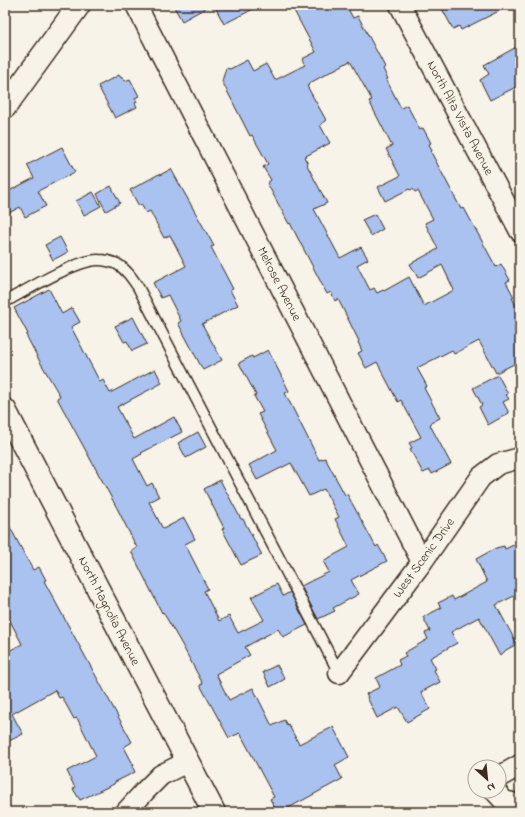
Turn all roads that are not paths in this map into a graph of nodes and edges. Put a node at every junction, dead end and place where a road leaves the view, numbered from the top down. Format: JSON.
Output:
{"nodes":[{"id":1,"x":79,"y":5,"type":"edge"},
{"id":2,"x":136,"y":5,"type":"edge"},
{"id":3,"x":400,"y":5,"type":"edge"},
{"id":4,"x":5,"y":107,"type":"edge"},
{"id":5,"x":520,"y":231,"type":"edge"},
{"id":6,"x":5,"y":302,"type":"edge"},
{"id":7,"x":5,"y":410,"type":"edge"},
{"id":8,"x":520,"y":458,"type":"edge"},
{"id":9,"x":422,"y":562,"type":"junction"},
{"id":10,"x":339,"y":673,"type":"joint"},
{"id":11,"x":187,"y":762,"type":"junction"},
{"id":12,"x":520,"y":765,"type":"edge"},
{"id":13,"x":507,"y":772,"type":"edge"},
{"id":14,"x":502,"y":799,"type":"edge"},
{"id":15,"x":520,"y":805,"type":"edge"},
{"id":16,"x":126,"y":812,"type":"edge"},
{"id":17,"x":214,"y":812,"type":"edge"}],
"edges":[{"from":1,"to":4,"type":"street"},
{"from":2,"to":9,"type":"street","name":"Melrose Avenue"},
{"from":3,"to":5,"type":"street","name":"North Alta Vista Avenue"},
{"from":6,"to":10,"type":"lane"},
{"from":7,"to":11,"type":"street","name":"North Magnolia Avenue"},
{"from":8,"to":9,"type":"street","name":"West Scenic Drive"},
{"from":9,"to":10,"type":"street","name":"West Scenic Drive"},
{"from":11,"to":16,"type":"street"},
{"from":11,"to":17,"type":"street","name":"North Magnolia Avenue"},
{"from":12,"to":13,"type":"street"},
{"from":14,"to":15,"type":"street"}]}
